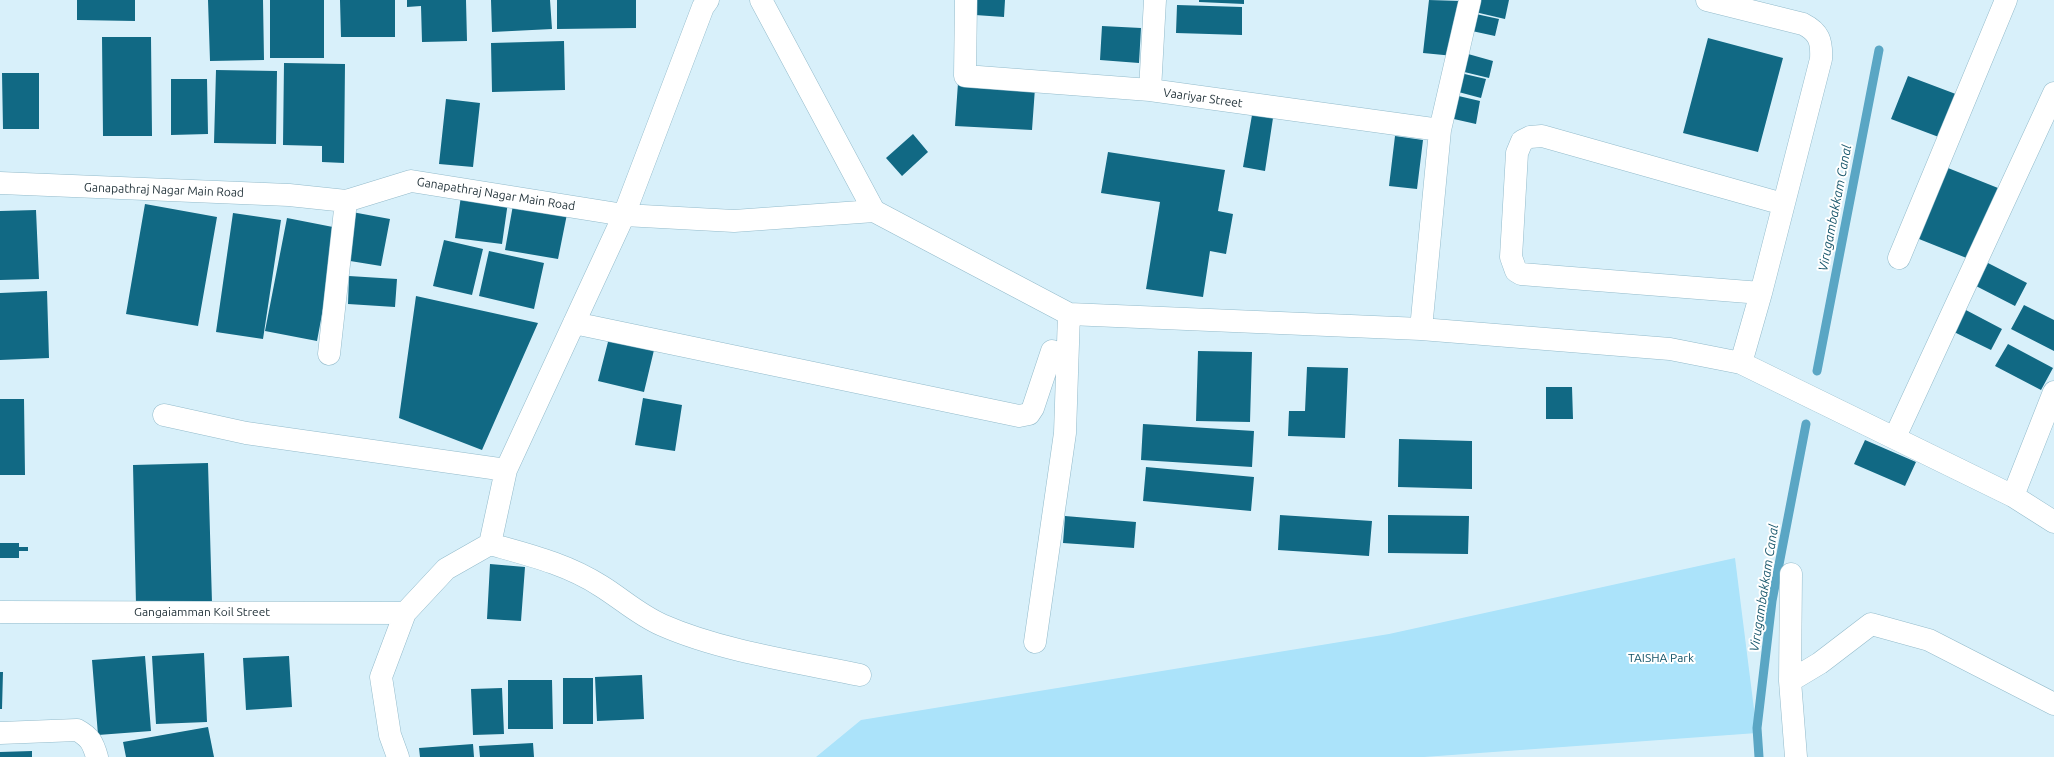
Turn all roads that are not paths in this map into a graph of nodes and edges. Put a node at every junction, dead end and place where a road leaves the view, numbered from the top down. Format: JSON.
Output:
{"nodes":[{"id":1,"x":708,"y":0,"type":"edge"},
{"id":2,"x":761,"y":0,"type":"edge"},
{"id":3,"x":966,"y":0,"type":"edge"},
{"id":4,"x":1155,"y":0,"type":"edge"},
{"id":5,"x":1470,"y":0,"type":"edge"},
{"id":6,"x":1707,"y":0,"type":"edge"},
{"id":7,"x":2006,"y":0,"type":"edge"},
{"id":8,"x":1150,"y":90,"type":"junction"},
{"id":9,"x":2054,"y":93,"type":"edge"},
{"id":10,"x":1440,"y":130,"type":"junction"},
{"id":11,"x":0,"y":183,"type":"edge"},
{"id":12,"x":346,"y":201,"type":"junction"},
{"id":13,"x":1783,"y":204,"type":"junction"},
{"id":14,"x":874,"y":211,"type":"junction"},
{"id":15,"x":624,"y":215,"type":"junction"},
{"id":16,"x":1899,"y":258,"type":"dead end"},
{"id":17,"x":1761,"y":293,"type":"junction"},
{"id":18,"x":1069,"y":314,"type":"junction"},
{"id":19,"x":574,"y":323,"type":"junction"},
{"id":20,"x":1421,"y":330,"type":"junction"},
{"id":21,"x":1052,"y":351,"type":"dead end"},
{"id":22,"x":329,"y":354,"type":"dead end"},
{"id":23,"x":1741,"y":363,"type":"junction"},
{"id":24,"x":2054,"y":392,"type":"edge"},
{"id":25,"x":164,"y":414,"type":"dead end"},
{"id":26,"x":1895,"y":437,"type":"junction"},
{"id":27,"x":506,"y":470,"type":"junction"},
{"id":28,"x":2013,"y":496,"type":"junction"},
{"id":29,"x":2054,"y":522,"type":"edge"},
{"id":30,"x":490,"y":544,"type":"junction"},
{"id":31,"x":1792,"y":574,"type":"dead end"},
{"id":32,"x":0,"y":612,"type":"edge"},
{"id":33,"x":405,"y":613,"type":"junction"},
{"id":34,"x":1035,"y":642,"type":"dead end"},
{"id":35,"x":860,"y":676,"type":"dead end"},
{"id":36,"x":1790,"y":681,"type":"junction"},
{"id":37,"x":2054,"y":704,"type":"edge"},
{"id":38,"x":0,"y":733,"type":"edge"},
{"id":39,"x":96,"y":757,"type":"edge"},
{"id":40,"x":398,"y":757,"type":"edge"},
{"id":41,"x":1796,"y":757,"type":"edge"}],
"edges":[{"from":1,"to":15,"type":"street"},
{"from":2,"to":14,"type":"street"},
{"from":3,"to":8,"type":"street","name":"Vaariyar Street"},
{"from":4,"to":8,"type":"street"},
{"from":5,"to":10,"type":"street"},
{"from":6,"to":13,"type":"street"},
{"from":7,"to":16,"type":"street"},
{"from":8,"to":10,"type":"street","name":"Vaariyar Street"},
{"from":9,"to":26,"type":"street"},
{"from":10,"to":20,"type":"street"},
{"from":11,"to":12,"type":"street","name":"Ganapathraj Nagar Main Road"},
{"from":12,"to":15,"type":"street","name":"Ganapathraj Nagar Main Road"},
{"from":12,"to":22,"type":"street"},
{"from":13,"to":17,"type":"street"},
{"from":13,"to":17,"type":"street"},
{"from":14,"to":15,"type":"street","name":"Ganapathraj Nagar Main Road"},
{"from":14,"to":18,"type":"street"},
{"from":15,"to":19,"type":"street"},
{"from":17,"to":23,"type":"street"},
{"from":18,"to":20,"type":"street"},
{"from":18,"to":34,"type":"street"},
{"from":19,"to":21,"type":"street"},
{"from":19,"to":27,"type":"street"},
{"from":20,"to":23,"type":"street"},
{"from":23,"to":26,"type":"street"},
{"from":24,"to":28,"type":"street"},
{"from":25,"to":27,"type":"street"},
{"from":26,"to":28,"type":"street"},
{"from":27,"to":30,"type":"street"},
{"from":28,"to":29,"type":"street"},
{"from":30,"to":33,"type":"street"},
{"from":30,"to":35,"type":"street"},
{"from":31,"to":36,"type":"street"},
{"from":32,"to":33,"type":"street","name":"Gangaiamman Koil Street"},
{"from":33,"to":40,"type":"street"},
{"from":36,"to":37,"type":"street"},
{"from":36,"to":41,"type":"street"},
{"from":38,"to":39,"type":"street"}]}
